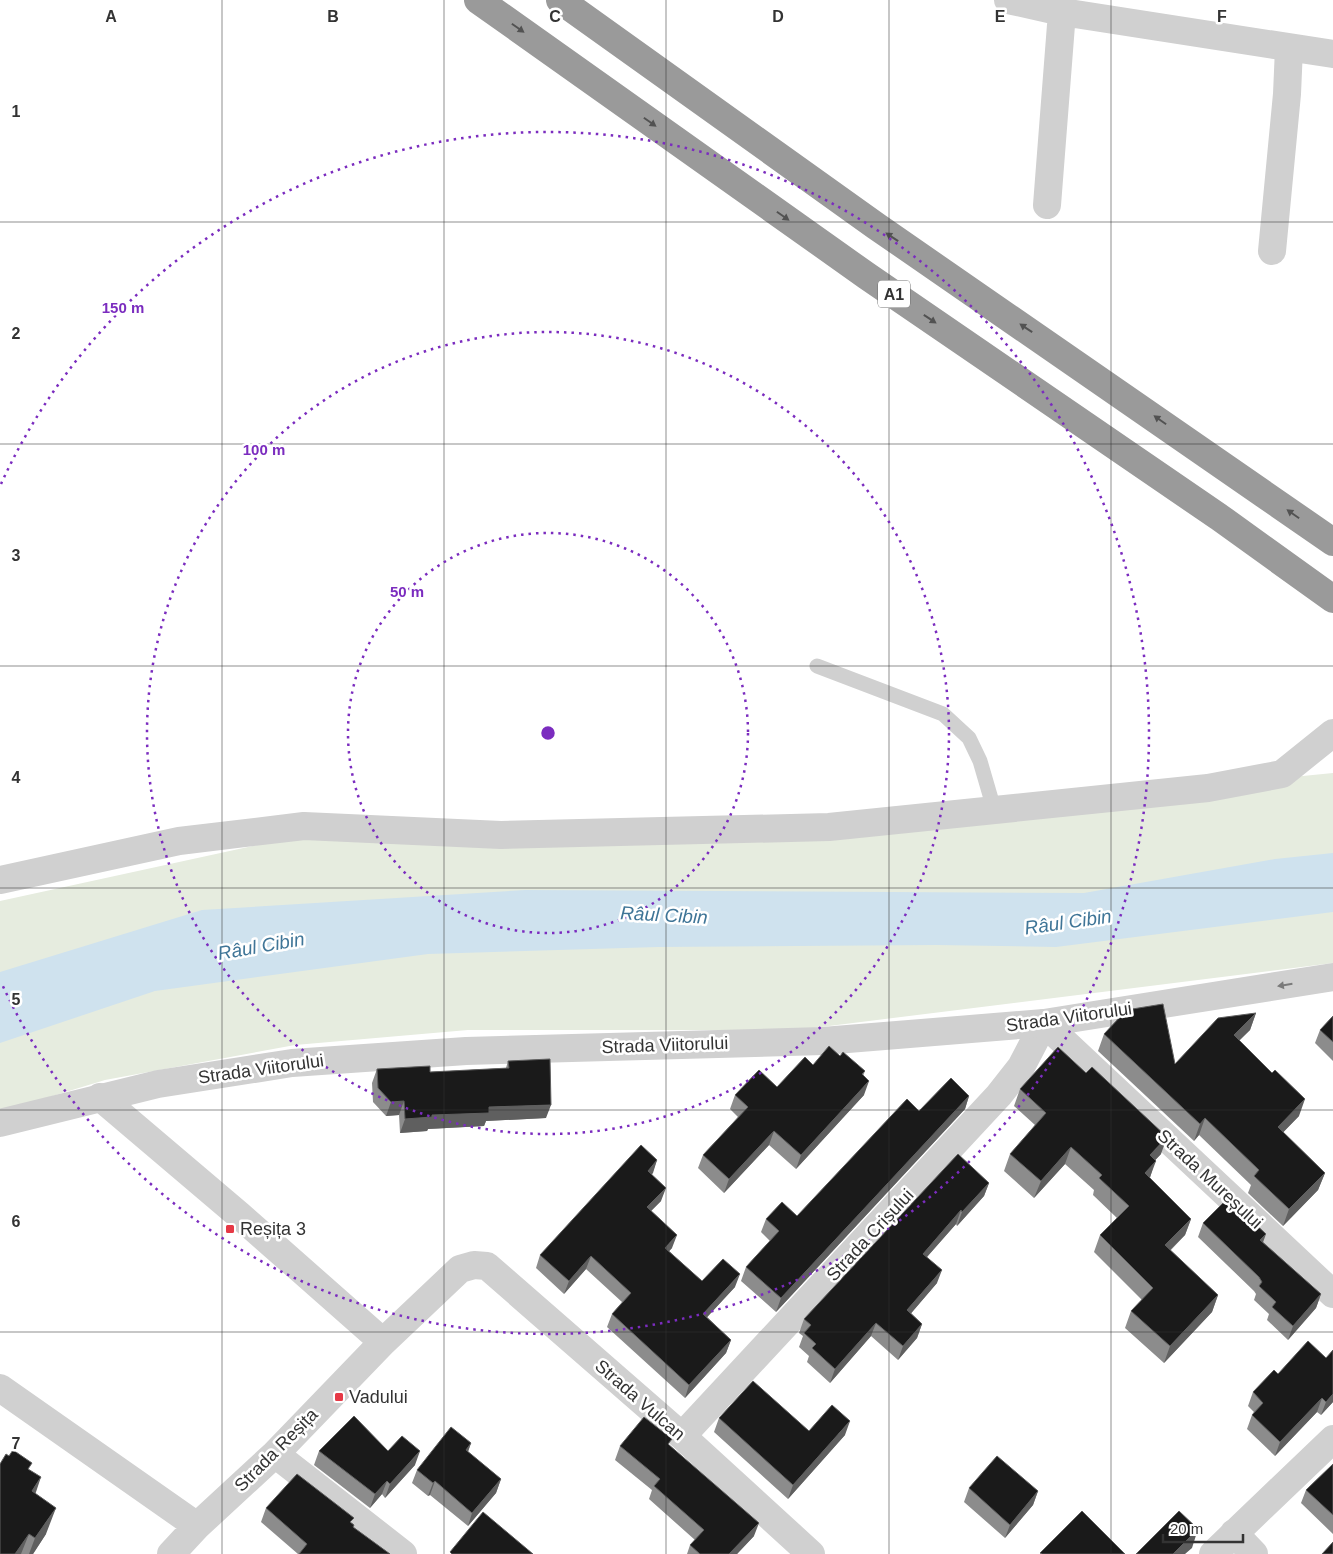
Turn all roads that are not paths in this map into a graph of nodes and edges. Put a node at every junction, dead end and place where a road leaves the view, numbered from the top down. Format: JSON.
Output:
{"nodes":[{"id":1,"x":478,"y":0,"type":"edge"},
{"id":2,"x":560,"y":0,"type":"edge"},
{"id":3,"x":1008,"y":0,"type":"edge"},
{"id":4,"x":1062,"y":12,"type":"junction"},
{"id":5,"x":1289,"y":48,"type":"junction"},
{"id":6,"x":1333,"y":54,"type":"edge"},
{"id":7,"x":1047,"y":204,"type":"dead end"},
{"id":8,"x":1272,"y":251,"type":"dead end"},
{"id":9,"x":1333,"y":542,"type":"edge"},
{"id":10,"x":1323,"y":591,"type":"edge"},
{"id":11,"x":817,"y":666,"type":"dead end"},
{"id":12,"x":1333,"y":733,"type":"edge"},
{"id":13,"x":994,"y":809,"type":"junction"},
{"id":14,"x":0,"y":880,"type":"edge"},
{"id":15,"x":1333,"y":977,"type":"edge"},
{"id":16,"x":1044,"y":1023,"type":"junction"},
{"id":17,"x":100,"y":1097,"type":"junction"},
{"id":18,"x":0,"y":1122,"type":"edge"},
{"id":19,"x":460,"y":1269,"type":"joint"},
{"id":20,"x":1333,"y":1294,"type":"edge"},
{"id":21,"x":383,"y":1342,"type":"junction"},
{"id":22,"x":0,"y":1388,"type":"edge"},
{"id":23,"x":682,"y":1436,"type":"junction"},
{"id":24,"x":1333,"y":1439,"type":"edge"},
{"id":25,"x":274,"y":1454,"type":"junction"},
{"id":26,"x":197,"y":1526,"type":"junction"},
{"id":27,"x":1234,"y":1534,"type":"junction"},
{"id":28,"x":171,"y":1554,"type":"edge"},
{"id":29,"x":403,"y":1554,"type":"edge"},
{"id":30,"x":811,"y":1554,"type":"edge"},
{"id":31,"x":1213,"y":1554,"type":"edge"},
{"id":32,"x":1254,"y":1554,"type":"edge"}],
"edges":[{"from":1,"to":10,"type":"highway","number":"A1","one_way":true},
{"from":9,"to":2,"type":"highway","number":"A1","one_way":true},
{"from":3,"to":4,"type":"street"},
{"from":4,"to":5,"type":"street"},
{"from":4,"to":7,"type":"street"},
{"from":5,"to":6,"type":"street"},
{"from":5,"to":8,"type":"street"},
{"from":11,"to":13,"type":"lane"},
{"from":12,"to":13,"type":"street"},
{"from":13,"to":14,"type":"street"},
{"from":15,"to":16,"type":"street","name":"Strada Viitorului","one_way":true},
{"from":16,"to":17,"type":"street","name":"Strada Viitorului"},
{"from":16,"to":20,"type":"street","name":"Strada Mureșului"},
{"from":16,"to":23,"type":"street","name":"Strada Crișului"},
{"from":17,"to":18,"type":"street","name":"Strada Viitorului"},
{"from":17,"to":21,"type":"street"},
{"from":19,"to":21,"type":"street","name":"Strada Reșița"},
{"from":19,"to":23,"type":"street","name":"Strada Vulcan"},
{"from":21,"to":25,"type":"street","name":"Strada Reșița"},
{"from":22,"to":26,"type":"street"},
{"from":23,"to":30,"type":"street","name":"Strada Vulcan"},
{"from":24,"to":27,"type":"street"},
{"from":25,"to":26,"type":"street","name":"Strada Reșița"},
{"from":25,"to":29,"type":"street"},
{"from":26,"to":28,"type":"street","name":"Strada Reșița"},
{"from":27,"to":31,"type":"street"},
{"from":27,"to":32,"type":"street"}]}
